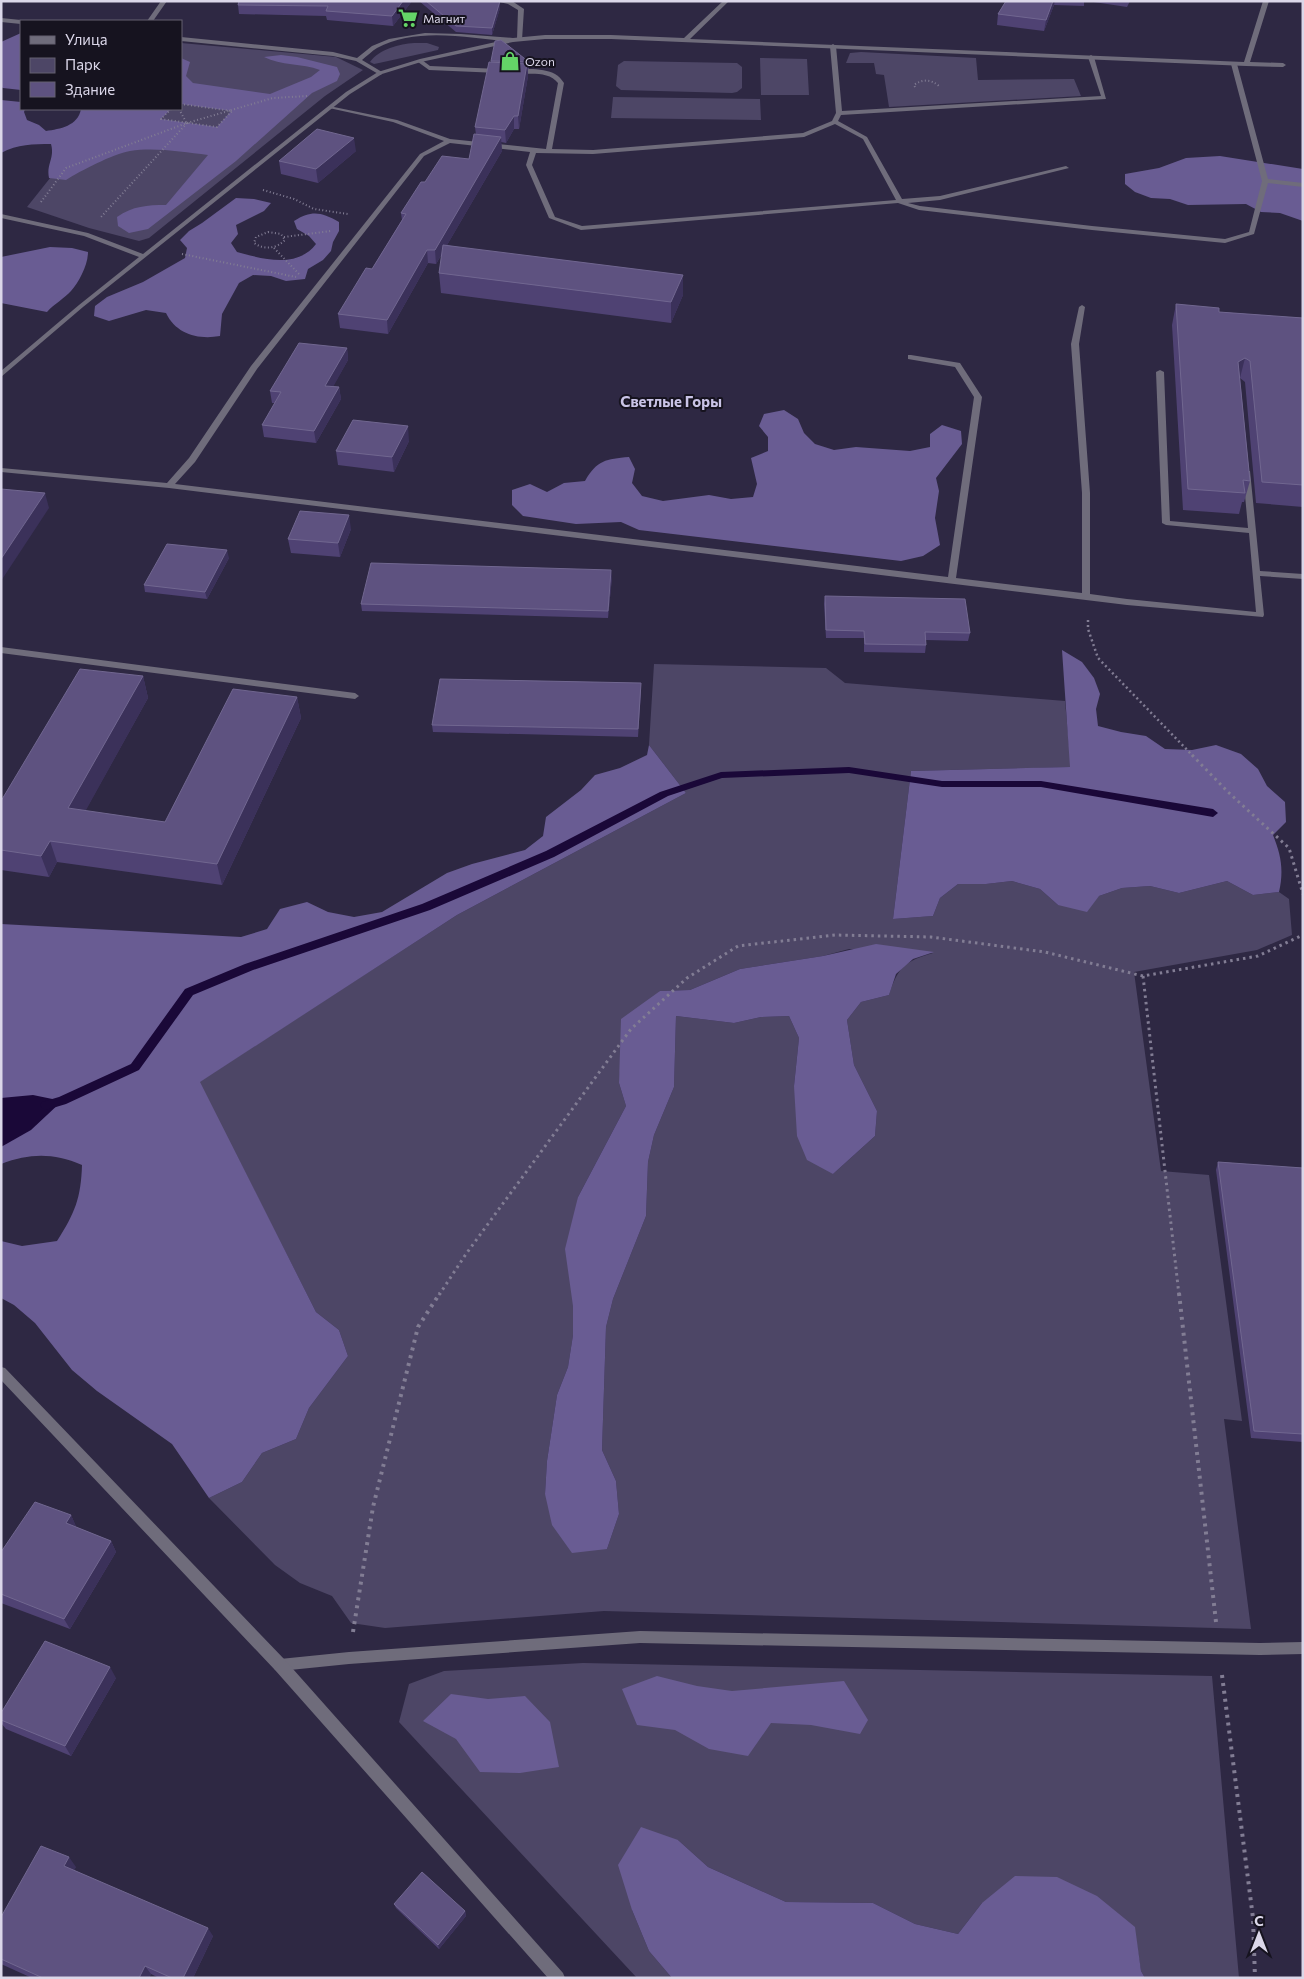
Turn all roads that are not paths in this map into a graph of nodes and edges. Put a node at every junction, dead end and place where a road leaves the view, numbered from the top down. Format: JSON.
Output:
{"nodes":[{"id":1,"x":164,"y":1,"type":"edge"},
{"id":2,"x":498,"y":1,"type":"edge"},
{"id":3,"x":726,"y":1,"type":"edge"},
{"id":4,"x":1266,"y":1,"type":"edge"},
{"id":5,"x":1,"y":20,"type":"edge"},
{"id":6,"x":151,"y":20,"type":"edge"},
{"id":7,"x":20,"y":22,"type":"edge"},
{"id":8,"x":182,"y":39,"type":"edge"},
{"id":9,"x":520,"y":39,"type":"junction"},
{"id":10,"x":686,"y":39,"type":"junction"},
{"id":11,"x":514,"y":40,"type":"junction"},
{"id":12,"x":833,"y":46,"type":"junction"},
{"id":13,"x":1092,"y":57,"type":"junction"},
{"id":14,"x":358,"y":60,"type":"junction"},
{"id":15,"x":420,"y":61,"type":"junction"},
{"id":16,"x":1234,"y":64,"type":"junction"},
{"id":17,"x":1246,"y":64,"type":"junction"},
{"id":18,"x":1283,"y":65,"type":"dead end"},
{"id":19,"x":380,"y":73,"type":"junction"},
{"id":20,"x":331,"y":107,"type":"junction"},
{"id":21,"x":839,"y":113,"type":"junction"},
{"id":22,"x":835,"y":122,"type":"junction"},
{"id":23,"x":448,"y":141,"type":"junction"},
{"id":24,"x":534,"y":151,"type":"junction"},
{"id":25,"x":548,"y":151,"type":"junction"},
{"id":26,"x":1066,"y":168,"type":"dead end"},
{"id":27,"x":1265,"y":181,"type":"junction"},
{"id":28,"x":1303,"y":185,"type":"edge"},
{"id":29,"x":900,"y":202,"type":"junction"},
{"id":30,"x":1,"y":216,"type":"edge"},
{"id":31,"x":143,"y":256,"type":"junction"},
{"id":32,"x":1082,"y":307,"type":"dead end"},
{"id":33,"x":911,"y":357,"type":"dead end"},
{"id":34,"x":1160,"y":372,"type":"dead end"},
{"id":35,"x":1,"y":375,"type":"edge"},
{"id":36,"x":1246,"y":462,"type":"edge"},
{"id":37,"x":1,"y":470,"type":"edge"},
{"id":38,"x":169,"y":486,"type":"junction"},
{"id":39,"x":1252,"y":531,"type":"junction"},
{"id":40,"x":1256,"y":573,"type":"junction"},
{"id":41,"x":1303,"y":577,"type":"edge"},
{"id":42,"x":952,"y":580,"type":"junction"},
{"id":43,"x":1086,"y":596,"type":"junction"},
{"id":44,"x":1,"y":650,"type":"edge"},
{"id":45,"x":355,"y":696,"type":"dead end"},
{"id":46,"x":1,"y":1372,"type":"edge"},
{"id":47,"x":1303,"y":1648,"type":"edge"},
{"id":48,"x":280,"y":1665,"type":"junction"},
{"id":49,"x":558,"y":1978,"type":"edge"}],
"edges":[{"from":1,"to":6,"type":"street"},
{"from":2,"to":9,"type":"street"},
{"from":3,"to":10,"type":"street"},
{"from":4,"to":17,"type":"street"},
{"from":5,"to":7,"type":"street"},
{"from":8,"to":14,"type":"street"},
{"from":9,"to":10,"type":"street"},
{"from":9,"to":11,"type":"street"},
{"from":10,"to":12,"type":"street"},
{"from":11,"to":14,"type":"street"},
{"from":11,"to":15,"type":"street"},
{"from":12,"to":13,"type":"street"},
{"from":12,"to":21,"type":"street"},
{"from":13,"to":16,"type":"street"},
{"from":13,"to":21,"type":"street"},
{"from":14,"to":19,"type":"street"},
{"from":15,"to":19,"type":"street"},
{"from":15,"to":25,"type":"street"},
{"from":16,"to":17,"type":"street"},
{"from":16,"to":27,"type":"street"},
{"from":17,"to":18,"type":"street"},
{"from":19,"to":20,"type":"street"},
{"from":20,"to":23,"type":"street"},
{"from":20,"to":31,"type":"street"},
{"from":21,"to":22,"type":"street"},
{"from":22,"to":25,"type":"street"},
{"from":22,"to":29,"type":"street"},
{"from":23,"to":24,"type":"street"},
{"from":23,"to":38,"type":"street"},
{"from":24,"to":25,"type":"street"},
{"from":24,"to":29,"type":"street"},
{"from":26,"to":29,"type":"street"},
{"from":27,"to":28,"type":"street"},
{"from":27,"to":29,"type":"street"},
{"from":30,"to":31,"type":"street"},
{"from":31,"to":35,"type":"street"},
{"from":32,"to":43,"type":"street"},
{"from":33,"to":42,"type":"street"},
{"from":34,"to":39,"type":"street"},
{"from":36,"to":39,"type":"street"},
{"from":37,"to":38,"type":"street"},
{"from":38,"to":42,"type":"street"},
{"from":39,"to":40,"type":"street"},
{"from":40,"to":41,"type":"street"},
{"from":40,"to":43,"type":"street"},
{"from":42,"to":43,"type":"street"},
{"from":44,"to":45,"type":"street"},
{"from":46,"to":48,"type":"street"},
{"from":47,"to":48,"type":"street"},
{"from":48,"to":49,"type":"street"}]}
